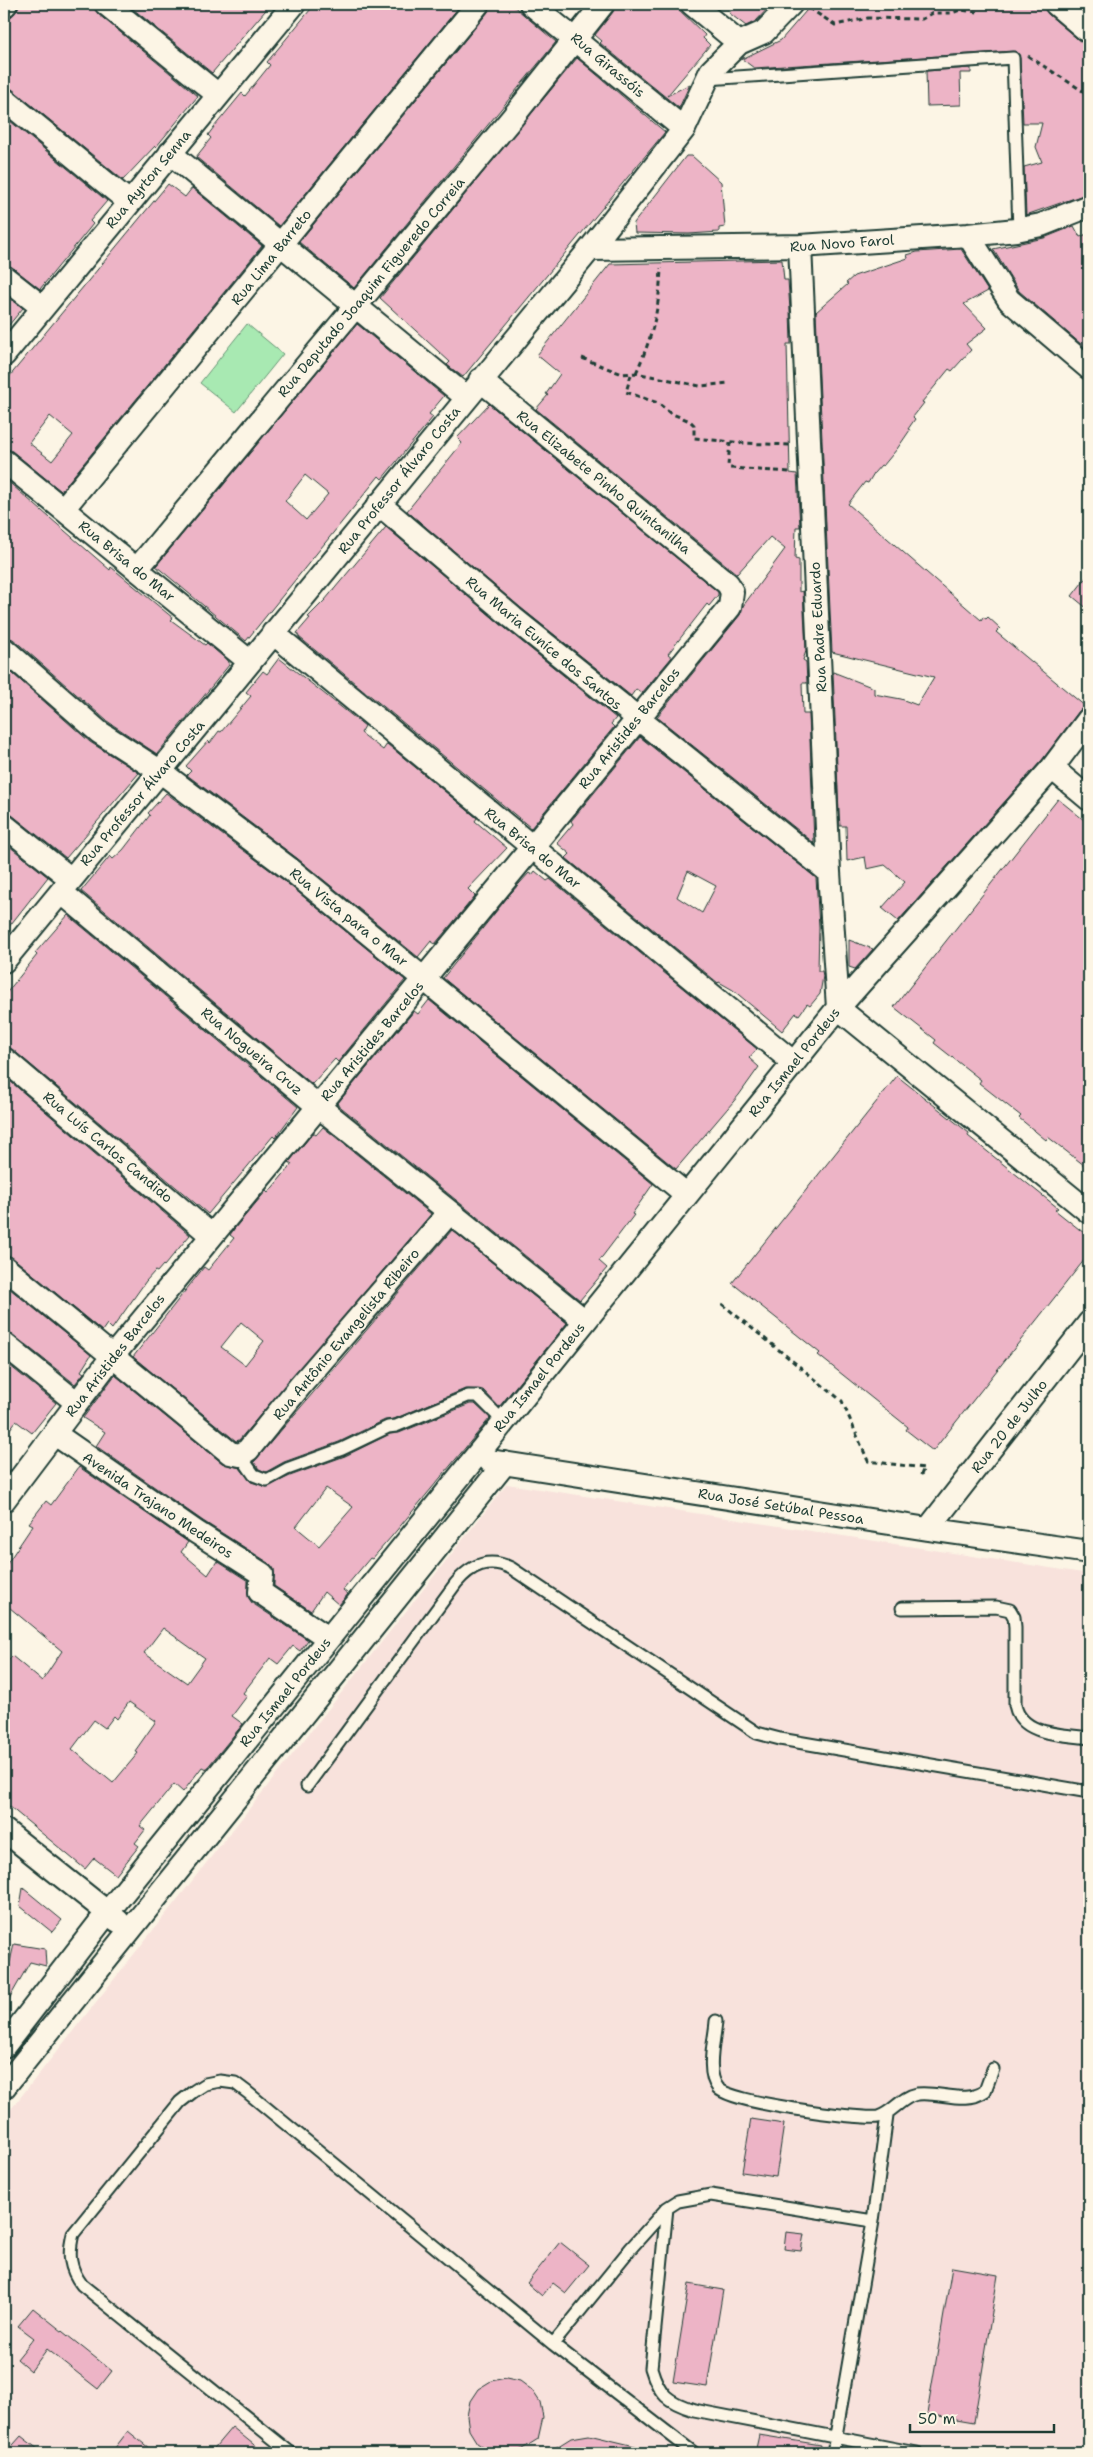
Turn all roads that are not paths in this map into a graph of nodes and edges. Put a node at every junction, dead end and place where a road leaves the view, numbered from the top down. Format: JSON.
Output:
{"nodes":[{"id":1,"x":106,"y":4,"type":"edge"},
{"id":2,"x":294,"y":4,"type":"edge"},
{"id":3,"x":478,"y":4,"type":"edge"},
{"id":4,"x":531,"y":4,"type":"edge"},
{"id":5,"x":603,"y":4,"type":"edge"},
{"id":6,"x":692,"y":4,"type":"edge"},
{"id":7,"x":791,"y":4,"type":"edge"},
{"id":8,"x":1056,"y":4,"type":"edge"},
{"id":9,"x":1089,"y":32,"type":"edge"},
{"id":10,"x":576,"y":38,"type":"junction"},
{"id":11,"x":739,"y":43,"type":"junction"},
{"id":12,"x":707,"y":80,"type":"junction"},
{"id":13,"x":217,"y":94,"type":"junction"},
{"id":14,"x":4,"y":99,"type":"edge"},
{"id":15,"x":684,"y":129,"type":"junction"},
{"id":16,"x":170,"y":153,"type":"junction"},
{"id":17,"x":129,"y":202,"type":"junction"},
{"id":18,"x":1089,"y":206,"type":"edge"},
{"id":19,"x":1019,"y":230,"type":"junction"},
{"id":20,"x":968,"y":234,"type":"junction"},
{"id":21,"x":282,"y":243,"type":"junction"},
{"id":22,"x":800,"y":246,"type":"junction"},
{"id":23,"x":590,"y":249,"type":"junction"},
{"id":24,"x":4,"y":277,"type":"edge"},
{"id":25,"x":356,"y":305,"type":"junction"},
{"id":26,"x":42,"y":307,"type":"junction"},
{"id":27,"x":4,"y":355,"type":"edge"},
{"id":28,"x":1089,"y":368,"type":"edge"},
{"id":29,"x":473,"y":389,"type":"junction"},
{"id":30,"x":4,"y":461,"type":"edge"},
{"id":31,"x":379,"y":504,"type":"junction"},
{"id":32,"x":63,"y":509,"type":"junction"},
{"id":33,"x":137,"y":569,"type":"junction"},
{"id":34,"x":728,"y":584,"type":"joint"},
{"id":35,"x":273,"y":633,"type":"junction"},
{"id":36,"x":4,"y":649,"type":"edge"},
{"id":37,"x":249,"y":661,"type":"junction"},
{"id":38,"x":636,"y":718,"type":"junction"},
{"id":39,"x":1089,"y":720,"type":"edge"},
{"id":40,"x":1052,"y":768,"type":"junction"},
{"id":41,"x":161,"y":772,"type":"junction"},
{"id":42,"x":1089,"y":799,"type":"edge"},
{"id":43,"x":4,"y":825,"type":"edge"},
{"id":44,"x":532,"y":848,"type":"junction"},
{"id":45,"x":829,"y":872,"type":"junction"},
{"id":46,"x":66,"y":886,"type":"junction"},
{"id":47,"x":4,"y":961,"type":"edge"},
{"id":48,"x":425,"y":978,"type":"junction"},
{"id":49,"x":838,"y":1008,"type":"junction"},
{"id":50,"x":4,"y":1059,"type":"edge"},
{"id":51,"x":794,"y":1063,"type":"junction"},
{"id":52,"x":318,"y":1106,"type":"junction"},
{"id":53,"x":687,"y":1195,"type":"junction"},
{"id":54,"x":450,"y":1212,"type":"junction"},
{"id":55,"x":1089,"y":1212,"type":"edge"},
{"id":56,"x":211,"y":1235,"type":"junction"},
{"id":57,"x":4,"y":1266,"type":"edge"},
{"id":58,"x":585,"y":1321,"type":"junction"},
{"id":59,"x":1089,"y":1323,"type":"edge"},
{"id":60,"x":4,"y":1344,"type":"edge"},
{"id":61,"x":112,"y":1357,"type":"junction"},
{"id":62,"x":76,"y":1402,"type":"junction"},
{"id":63,"x":503,"y":1421,"type":"junction"},
{"id":64,"x":55,"y":1434,"type":"junction"},
{"id":65,"x":240,"y":1455,"type":"junction"},
{"id":66,"x":474,"y":1458,"type":"junction"},
{"id":67,"x":504,"y":1463,"type":"junction"},
{"id":68,"x":4,"y":1500,"type":"edge"},
{"id":69,"x":928,"y":1529,"type":"junction"},
{"id":70,"x":1089,"y":1552,"type":"edge"},
{"id":71,"x":902,"y":1608,"type":"dead end"},
{"id":72,"x":328,"y":1638,"type":"junction"},
{"id":73,"x":1089,"y":1738,"type":"edge"},
{"id":74,"x":307,"y":1786,"type":"dead end"},
{"id":75,"x":1089,"y":1792,"type":"edge"},
{"id":76,"x":4,"y":1830,"type":"edge"},
{"id":77,"x":107,"y":1913,"type":"junction"},
{"id":78,"x":130,"y":1930,"type":"junction"},
{"id":79,"x":716,"y":2021,"type":"dead end"},
{"id":80,"x":4,"y":2046,"type":"edge"},
{"id":81,"x":993,"y":2069,"type":"dead end"},
{"id":82,"x":4,"y":2087,"type":"edge"},
{"id":83,"x":887,"y":2115,"type":"junction"},
{"id":84,"x":667,"y":2208,"type":"junction"},
{"id":85,"x":873,"y":2220,"type":"junction"},
{"id":86,"x":553,"y":2344,"type":"junction"},
{"id":87,"x":835,"y":2439,"type":"junction"},
{"id":88,"x":291,"y":2453,"type":"edge"},
{"id":89,"x":694,"y":2453,"type":"edge"},
{"id":90,"x":833,"y":2453,"type":"edge"},
{"id":91,"x":917,"y":2453,"type":"edge"}],
"edges":[{"from":1,"to":13,"type":"street"},
{"from":2,"to":13,"type":"street","name":"Rua Ayrton Senna"},
{"from":3,"to":21,"type":"street","name":"Rua Lima Barreto"},
{"from":4,"to":10,"type":"street","name":"Rua Girassóis"},
{"from":5,"to":10,"type":"street","name":"Rua Deputado Joaquim Figueredo Correia"},
{"from":6,"to":11,"type":"street"},
{"from":7,"to":11,"type":"street","name":"Rua Professor Álvaro Costa"},
{"from":8,"to":9,"type":"street"},
{"from":10,"to":15,"type":"street","name":"Rua Girassóis"},
{"from":10,"to":25,"type":"street","name":"Rua Deputado Joaquim Figueredo Correia"},
{"from":11,"to":12,"type":"street","name":"Rua Professor Álvaro Costa"},
{"from":12,"to":15,"type":"street","name":"Rua Professor Álvaro Costa"},
{"from":12,"to":19,"type":"lane"},
{"from":13,"to":16,"type":"street","name":"Rua Ayrton Senna"},
{"from":14,"to":17,"type":"street"},
{"from":15,"to":23,"type":"street","name":"Rua Professor Álvaro Costa"},
{"from":16,"to":17,"type":"street","name":"Rua Ayrton Senna"},
{"from":16,"to":21,"type":"street","name":"Rua Elizabete Pinho Quintanilha"},
{"from":17,"to":26,"type":"street","name":"Rua Ayrton Senna"},
{"from":18,"to":19,"type":"street","name":"Rua Novo Farol"},
{"from":19,"to":20,"type":"street","name":"Rua Novo Farol"},
{"from":20,"to":22,"type":"street","name":"Rua Novo Farol"},
{"from":20,"to":28,"type":"street"},
{"from":21,"to":25,"type":"street","name":"Rua Elizabete Pinho Quintanilha"},
{"from":21,"to":32,"type":"street","name":"Rua Lima Barreto"},
{"from":22,"to":23,"type":"street","name":"Rua Novo Farol"},
{"from":22,"to":45,"type":"street","name":"Rua Padre Eduardo"},
{"from":23,"to":29,"type":"street","name":"Rua Professor Álvaro Costa"},
{"from":24,"to":26,"type":"street"},
{"from":25,"to":29,"type":"street","name":"Rua Elizabete Pinho Quintanilha"},
{"from":25,"to":33,"type":"street","name":"Rua Deputado Joaquim Figueredo Correia"},
{"from":26,"to":27,"type":"street","name":"Rua Ayrton Senna"},
{"from":29,"to":31,"type":"street","name":"Rua Professor Álvaro Costa"},
{"from":29,"to":34,"type":"street","name":"Rua Elizabete Pinho Quintanilha"},
{"from":30,"to":32,"type":"street","name":"Rua Brisa do Mar"},
{"from":31,"to":35,"type":"street","name":"Rua Professor Álvaro Costa"},
{"from":31,"to":38,"type":"street","name":"Rua Maria Euníce dos Santos"},
{"from":32,"to":33,"type":"street","name":"Rua Brisa do Mar"},
{"from":33,"to":37,"type":"street","name":"Rua Brisa do Mar"},
{"from":34,"to":38,"type":"street","name":"Rua Aristides Barcelos"},
{"from":35,"to":37,"type":"street","name":"Rua Professor Álvaro Costa"},
{"from":35,"to":44,"type":"street","name":"Rua Brisa do Mar"},
{"from":36,"to":41,"type":"street","name":"Rua Vista para o Mar"},
{"from":37,"to":41,"type":"street","name":"Rua Professor Álvaro Costa"},
{"from":38,"to":44,"type":"street","name":"Rua Aristides Barcelos"},
{"from":38,"to":45,"type":"street","name":"Rua Maria Euníce dos Santos"},
{"from":39,"to":40,"type":"street","name":"Rua Ismael Pordeus"},
{"from":40,"to":42,"type":"street"},
{"from":40,"to":49,"type":"street","name":"Rua Ismael Pordeus"},
{"from":41,"to":46,"type":"street","name":"Rua Professor Álvaro Costa"},
{"from":41,"to":48,"type":"street","name":"Rua Vista para o Mar"},
{"from":43,"to":46,"type":"street","name":"Rua Nogueira Cruz"},
{"from":44,"to":48,"type":"street","name":"Rua Aristides Barcelos"},
{"from":44,"to":51,"type":"street","name":"Rua Brisa do Mar"},
{"from":45,"to":49,"type":"street","name":"Rua Padre Eduardo"},
{"from":46,"to":47,"type":"street","name":"Rua Professor Álvaro Costa"},
{"from":46,"to":52,"type":"street","name":"Rua Nogueira Cruz"},
{"from":48,"to":52,"type":"street","name":"Rua Aristides Barcelos"},
{"from":48,"to":53,"type":"street","name":"Rua Vista para o Mar"},
{"from":49,"to":51,"type":"street","name":"Rua Ismael Pordeus"},
{"from":49,"to":55,"type":"street"},
{"from":50,"to":56,"type":"street","name":"Rua Luís Carlos Candido"},
{"from":51,"to":53,"type":"street","name":"Rua Ismael Pordeus"},
{"from":52,"to":54,"type":"street","name":"Rua Nogueira Cruz"},
{"from":52,"to":56,"type":"street","name":"Rua Aristides Barcelos"},
{"from":53,"to":58,"type":"street","name":"Rua Ismael Pordeus"},
{"from":54,"to":58,"type":"street","name":"Rua Nogueira Cruz"},
{"from":54,"to":65,"type":"street","name":"Rua Antônio Evangelista Ribeiro"},
{"from":56,"to":61,"type":"street","name":"Rua Aristides Barcelos"},
{"from":57,"to":61,"type":"street"},
{"from":58,"to":63,"type":"street","name":"Rua Ismael Pordeus"},
{"from":59,"to":69,"type":"street","name":"Rua 20 de Julho"},
{"from":60,"to":62,"type":"street"},
{"from":61,"to":62,"type":"street","name":"Rua Aristides Barcelos"},
{"from":61,"to":65,"type":"street"},
{"from":62,"to":64,"type":"street","name":"Rua Aristides Barcelos"},
{"from":63,"to":65,"type":"lane"},
{"from":63,"to":66,"type":"street","name":"Rua Ismael Pordeus"},
{"from":64,"to":68,"type":"street","name":"Rua Aristides Barcelos"},
{"from":64,"to":72,"type":"street","name":"Avenida Trajano Medeiros"},
{"from":66,"to":67,"type":"street","name":"Rua José Setúbal Pessoa"},
{"from":66,"to":72,"type":"street","name":"Rua Ismael Pordeus"},
{"from":67,"to":69,"type":"street","name":"Rua José Setúbal Pessoa"},
{"from":67,"to":78,"type":"street","name":"Rua Ismael Pordeus"},
{"from":69,"to":70,"type":"street","name":"Rua José Setúbal Pessoa"},
{"from":71,"to":73,"type":"lane"},
{"from":72,"to":77,"type":"street","name":"Rua Ismael Pordeus"},
{"from":74,"to":75,"type":"lane"},
{"from":76,"to":77,"type":"street"},
{"from":77,"to":78,"type":"street"},
{"from":77,"to":80,"type":"street","name":"Rua Ismael Pordeus"},
{"from":78,"to":82,"type":"street","name":"Rua Ismael Pordeus"},
{"from":79,"to":83,"type":"lane"},
{"from":81,"to":83,"type":"lane"},
{"from":83,"to":85,"type":"lane"},
{"from":84,"to":85,"type":"lane"},
{"from":84,"to":86,"type":"lane"},
{"from":84,"to":87,"type":"lane"},
{"from":85,"to":87,"type":"lane"},
{"from":86,"to":88,"type":"lane"},
{"from":86,"to":89,"type":"lane"},
{"from":87,"to":90,"type":"lane"},
{"from":87,"to":91,"type":"lane"}]}
